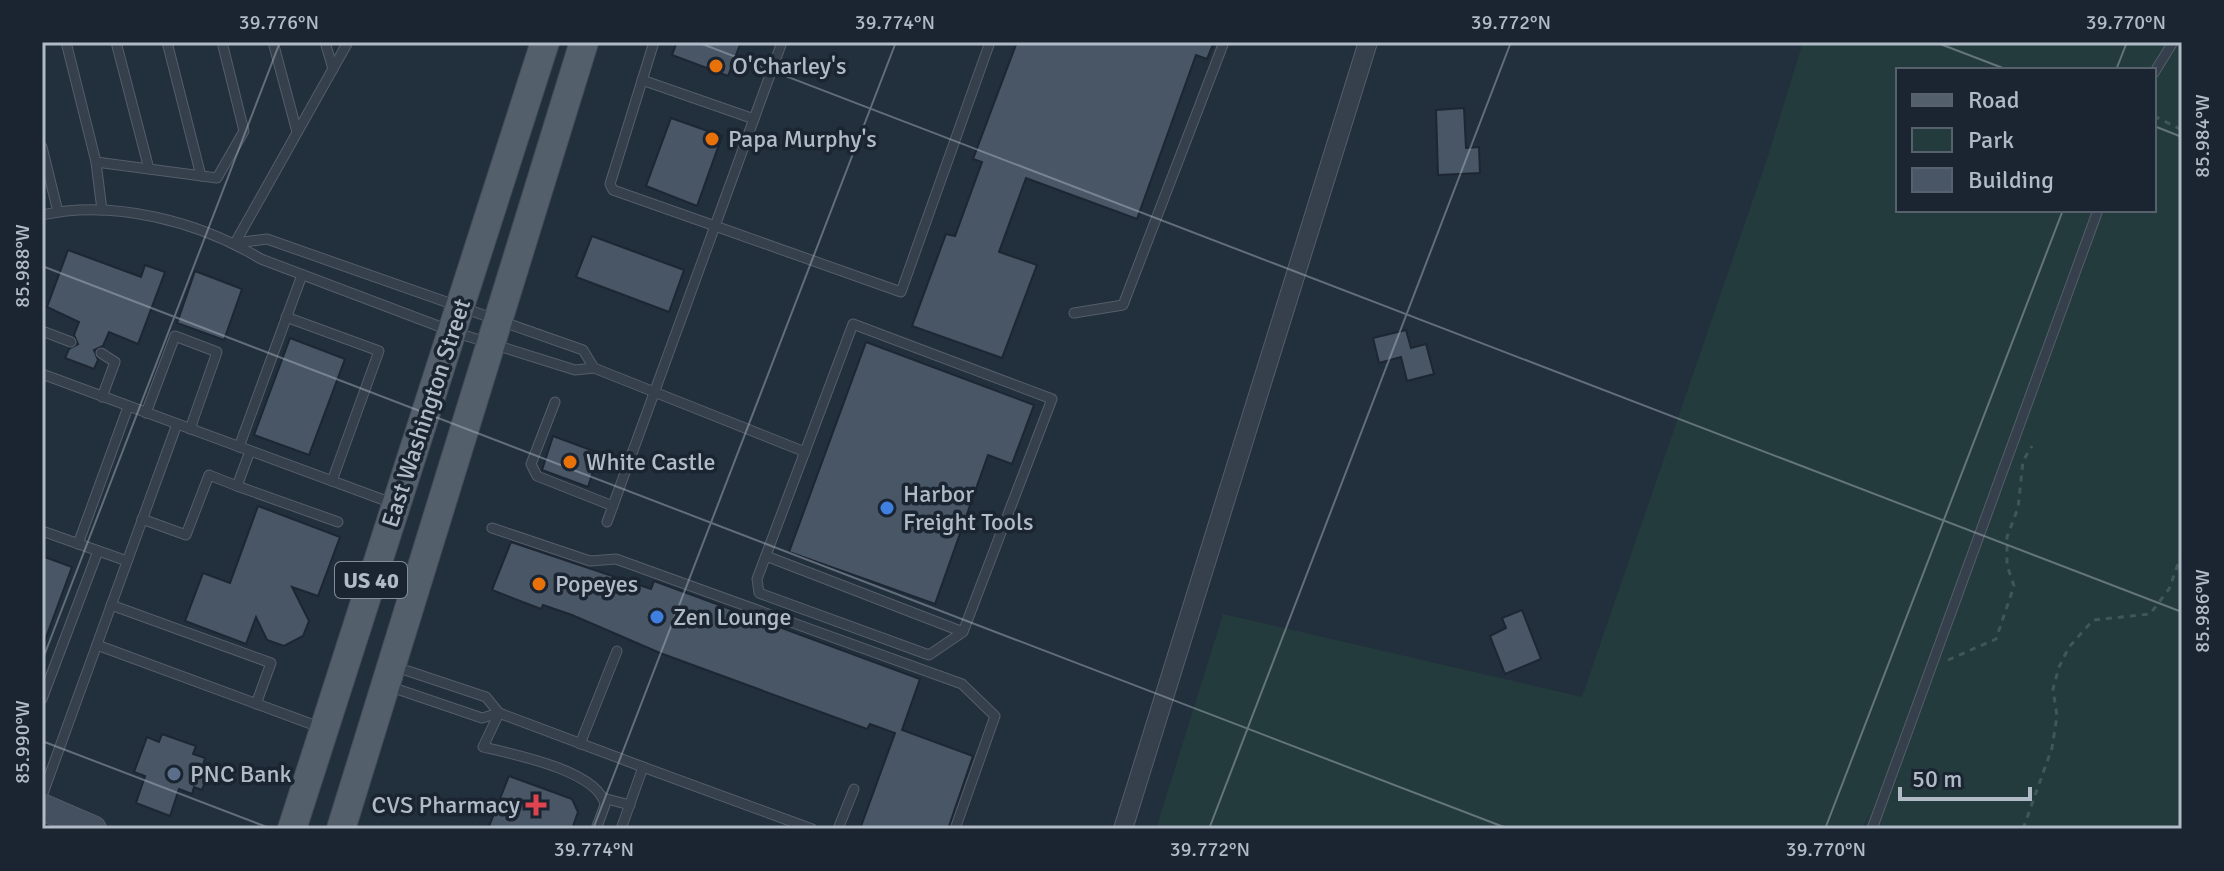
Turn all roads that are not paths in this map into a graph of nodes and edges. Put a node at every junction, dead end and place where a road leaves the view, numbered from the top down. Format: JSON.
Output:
{"nodes":[{"id":1,"x":66,"y":42,"type":"edge"},
{"id":2,"x":116,"y":42,"type":"edge"},
{"id":3,"x":167,"y":42,"type":"edge"},
{"id":4,"x":222,"y":42,"type":"edge"},
{"id":5,"x":273,"y":42,"type":"edge"},
{"id":6,"x":325,"y":42,"type":"edge"},
{"id":7,"x":348,"y":42,"type":"edge"},
{"id":8,"x":545,"y":42,"type":"edge"},
{"id":9,"x":584,"y":42,"type":"edge"},
{"id":10,"x":654,"y":42,"type":"edge"},
{"id":11,"x":782,"y":42,"type":"edge"},
{"id":12,"x":990,"y":42,"type":"edge"},
{"id":13,"x":1224,"y":42,"type":"edge"},
{"id":14,"x":1368,"y":42,"type":"edge"},
{"id":15,"x":2173,"y":42,"type":"edge"},
{"id":16,"x":333,"y":69,"type":"junction"},
{"id":17,"x":2156,"y":70,"type":"edge"},
{"id":18,"x":642,"y":80,"type":"junction"},
{"id":19,"x":754,"y":119,"type":"junction"},
{"id":20,"x":297,"y":132,"type":"junction"},
{"id":21,"x":42,"y":147,"type":"edge"},
{"id":22,"x":96,"y":162,"type":"junction"},
{"id":23,"x":149,"y":169,"type":"junction"},
{"id":24,"x":201,"y":176,"type":"junction"},
{"id":25,"x":102,"y":210,"type":"junction"},
{"id":26,"x":58,"y":212,"type":"junction"},
{"id":27,"x":2097,"y":212,"type":"edge"},
{"id":28,"x":42,"y":215,"type":"edge"},
{"id":29,"x":715,"y":226,"type":"junction"},
{"id":30,"x":235,"y":243,"type":"junction"},
{"id":31,"x":302,"y":275,"type":"junction"},
{"id":32,"x":1074,"y":313,"type":"dead end"},
{"id":33,"x":286,"y":317,"type":"junction"},
{"id":34,"x":458,"y":319,"type":"junction"},
{"id":35,"x":494,"y":330,"type":"junction"},
{"id":36,"x":42,"y":331,"type":"edge"},
{"id":37,"x":71,"y":342,"type":"dead end"},
{"id":38,"x":101,"y":353,"type":"dead end"},
{"id":39,"x":594,"y":368,"type":"junction"},
{"id":40,"x":42,"y":374,"type":"edge"},
{"id":41,"x":655,"y":392,"type":"junction"},
{"id":42,"x":102,"y":397,"type":"junction"},
{"id":43,"x":555,"y":402,"type":"dead end"},
{"id":44,"x":128,"y":407,"type":"junction"},
{"id":45,"x":146,"y":413,"type":"junction"},
{"id":46,"x":177,"y":424,"type":"junction"},
{"id":47,"x":190,"y":429,"type":"junction"},
{"id":48,"x":239,"y":447,"type":"junction"},
{"id":49,"x":250,"y":451,"type":"junction"},
{"id":50,"x":805,"y":452,"type":"junction"},
{"id":51,"x":332,"y":481,"type":"junction"},
{"id":52,"x":237,"y":486,"type":"junction"},
{"id":53,"x":398,"y":505,"type":"junction"},
{"id":54,"x":613,"y":506,"type":"junction"},
{"id":55,"x":142,"y":519,"type":"junction"},
{"id":56,"x":338,"y":522,"type":"dead end"},
{"id":57,"x":607,"y":522,"type":"dead end"},
{"id":58,"x":492,"y":528,"type":"dead end"},
{"id":59,"x":42,"y":531,"type":"edge"},
{"id":60,"x":78,"y":544,"type":"junction"},
{"id":61,"x":98,"y":551,"type":"junction"},
{"id":62,"x":766,"y":556,"type":"junction"},
{"id":63,"x":127,"y":561,"type":"junction"},
{"id":64,"x":111,"y":605,"type":"junction"},
{"id":65,"x":963,"y":632,"type":"junction"},
{"id":66,"x":97,"y":645,"type":"junction"},
{"id":67,"x":617,"y":651,"type":"dead end"},
{"id":68,"x":390,"y":675,"type":"junction"},
{"id":69,"x":42,"y":699,"type":"edge"},
{"id":70,"x":256,"y":704,"type":"junction"},
{"id":71,"x":499,"y":713,"type":"junction"},
{"id":72,"x":324,"y":729,"type":"junction"},
{"id":73,"x":580,"y":744,"type":"junction"},
{"id":74,"x":643,"y":767,"type":"junction"},
{"id":75,"x":854,"y":789,"type":"dead end"},
{"id":76,"x":42,"y":796,"type":"edge"},
{"id":77,"x":603,"y":798,"type":"junction"},
{"id":78,"x":630,"y":805,"type":"junction"},
{"id":79,"x":42,"y":807,"type":"edge"},
{"id":80,"x":93,"y":829,"type":"edge"},
{"id":81,"x":292,"y":829,"type":"edge"},
{"id":82,"x":341,"y":829,"type":"edge"},
{"id":83,"x":596,"y":829,"type":"edge"},
{"id":84,"x":621,"y":829,"type":"edge"},
{"id":85,"x":812,"y":829,"type":"edge"},
{"id":86,"x":838,"y":829,"type":"edge"},
{"id":87,"x":955,"y":829,"type":"edge"},
{"id":88,"x":1123,"y":829,"type":"edge"},
{"id":89,"x":1872,"y":829,"type":"edge"}],
"edges":[{"from":1,"to":22,"type":"lane"},
{"from":2,"to":23,"type":"lane"},
{"from":3,"to":24,"type":"lane"},
{"from":4,"to":24,"type":"lane"},
{"from":5,"to":20,"type":"lane"},
{"from":6,"to":16,"type":"lane"},
{"from":7,"to":16,"type":"lane"},
{"from":8,"to":34,"type":"main road","name":"East Washington Street","number":"US 40"},
{"from":9,"to":35,"type":"main road","name":"East Washington Street","number":"US 40"},
{"from":10,"to":18,"type":"lane"},
{"from":11,"to":19,"type":"lane"},
{"from":12,"to":29,"type":"lane"},
{"from":13,"to":32,"type":"lane"},
{"from":14,"to":88,"type":"street"},
{"from":15,"to":17,"type":"lane"},
{"from":16,"to":20,"type":"lane"},
{"from":18,"to":19,"type":"lane"},
{"from":18,"to":29,"type":"lane"},
{"from":19,"to":29,"type":"lane"},
{"from":20,"to":30,"type":"lane"},
{"from":21,"to":26,"type":"lane"},
{"from":22,"to":23,"type":"lane"},
{"from":22,"to":25,"type":"lane"},
{"from":23,"to":24,"type":"lane"},
{"from":25,"to":26,"type":"lane"},
{"from":25,"to":30,"type":"lane"},
{"from":26,"to":28,"type":"lane"},
{"from":27,"to":89,"type":"lane"},
{"from":29,"to":41,"type":"lane"},
{"from":30,"to":31,"type":"lane"},
{"from":30,"to":34,"type":"lane"},
{"from":31,"to":33,"type":"lane"},
{"from":31,"to":34,"type":"lane"},
{"from":33,"to":48,"type":"lane"},
{"from":33,"to":51,"type":"lane"},
{"from":34,"to":35,"type":"lane"},
{"from":34,"to":35,"type":"lane"},
{"from":34,"to":53,"type":"main road","name":"East Washington Street","number":"US 40"},
{"from":35,"to":39,"type":"lane"},
{"from":35,"to":39,"type":"lane"},
{"from":35,"to":68,"type":"main road","name":"East Washington Street","number":"US 40"},
{"from":36,"to":37,"type":"lane"},
{"from":38,"to":42,"type":"lane"},
{"from":39,"to":41,"type":"lane"},
{"from":40,"to":42,"type":"lane"},
{"from":41,"to":50,"type":"lane"},
{"from":41,"to":54,"type":"lane"},
{"from":42,"to":44,"type":"lane"},
{"from":43,"to":54,"type":"lane"},
{"from":44,"to":45,"type":"lane"},
{"from":44,"to":60,"type":"lane"},
{"from":45,"to":46,"type":"lane"},
{"from":45,"to":47,"type":"lane"},
{"from":46,"to":47,"type":"lane"},
{"from":46,"to":55,"type":"lane"},
{"from":47,"to":48,"type":"lane"},
{"from":48,"to":49,"type":"lane"},
{"from":49,"to":51,"type":"lane"},
{"from":49,"to":52,"type":"lane"},
{"from":50,"to":62,"type":"lane"},
{"from":50,"to":65,"type":"lane"},
{"from":51,"to":53,"type":"lane"},
{"from":52,"to":55,"type":"lane"},
{"from":52,"to":56,"type":"lane"},
{"from":53,"to":72,"type":"main road","name":"East Washington Street","number":"US 40"},
{"from":54,"to":57,"type":"lane"},
{"from":55,"to":63,"type":"lane"},
{"from":58,"to":87,"type":"lane"},
{"from":59,"to":60,"type":"lane"},
{"from":60,"to":61,"type":"lane"},
{"from":61,"to":63,"type":"lane"},
{"from":61,"to":69,"type":"lane"},
{"from":62,"to":65,"type":"lane"},
{"from":62,"to":65,"type":"lane"},
{"from":63,"to":64,"type":"lane"},
{"from":64,"to":66,"type":"lane"},
{"from":64,"to":70,"type":"lane"},
{"from":66,"to":70,"type":"lane"},
{"from":66,"to":76,"type":"lane"},
{"from":67,"to":73,"type":"lane"},
{"from":68,"to":71,"type":"lane"},
{"from":68,"to":71,"type":"lane"},
{"from":68,"to":82,"type":"main road","name":"East Washington Street","number":"US 40"},
{"from":70,"to":72,"type":"lane"},
{"from":71,"to":73,"type":"lane"},
{"from":71,"to":77,"type":"lane"},
{"from":72,"to":81,"type":"main road","name":"East Washington Street","number":"US 40"},
{"from":73,"to":74,"type":"lane"},
{"from":74,"to":78,"type":"lane"},
{"from":74,"to":85,"type":"lane"},
{"from":75,"to":86,"type":"lane"},
{"from":77,"to":78,"type":"lane"},
{"from":77,"to":83,"type":"lane"},
{"from":78,"to":84,"type":"lane"},
{"from":79,"to":80,"type":"main road"}]}
